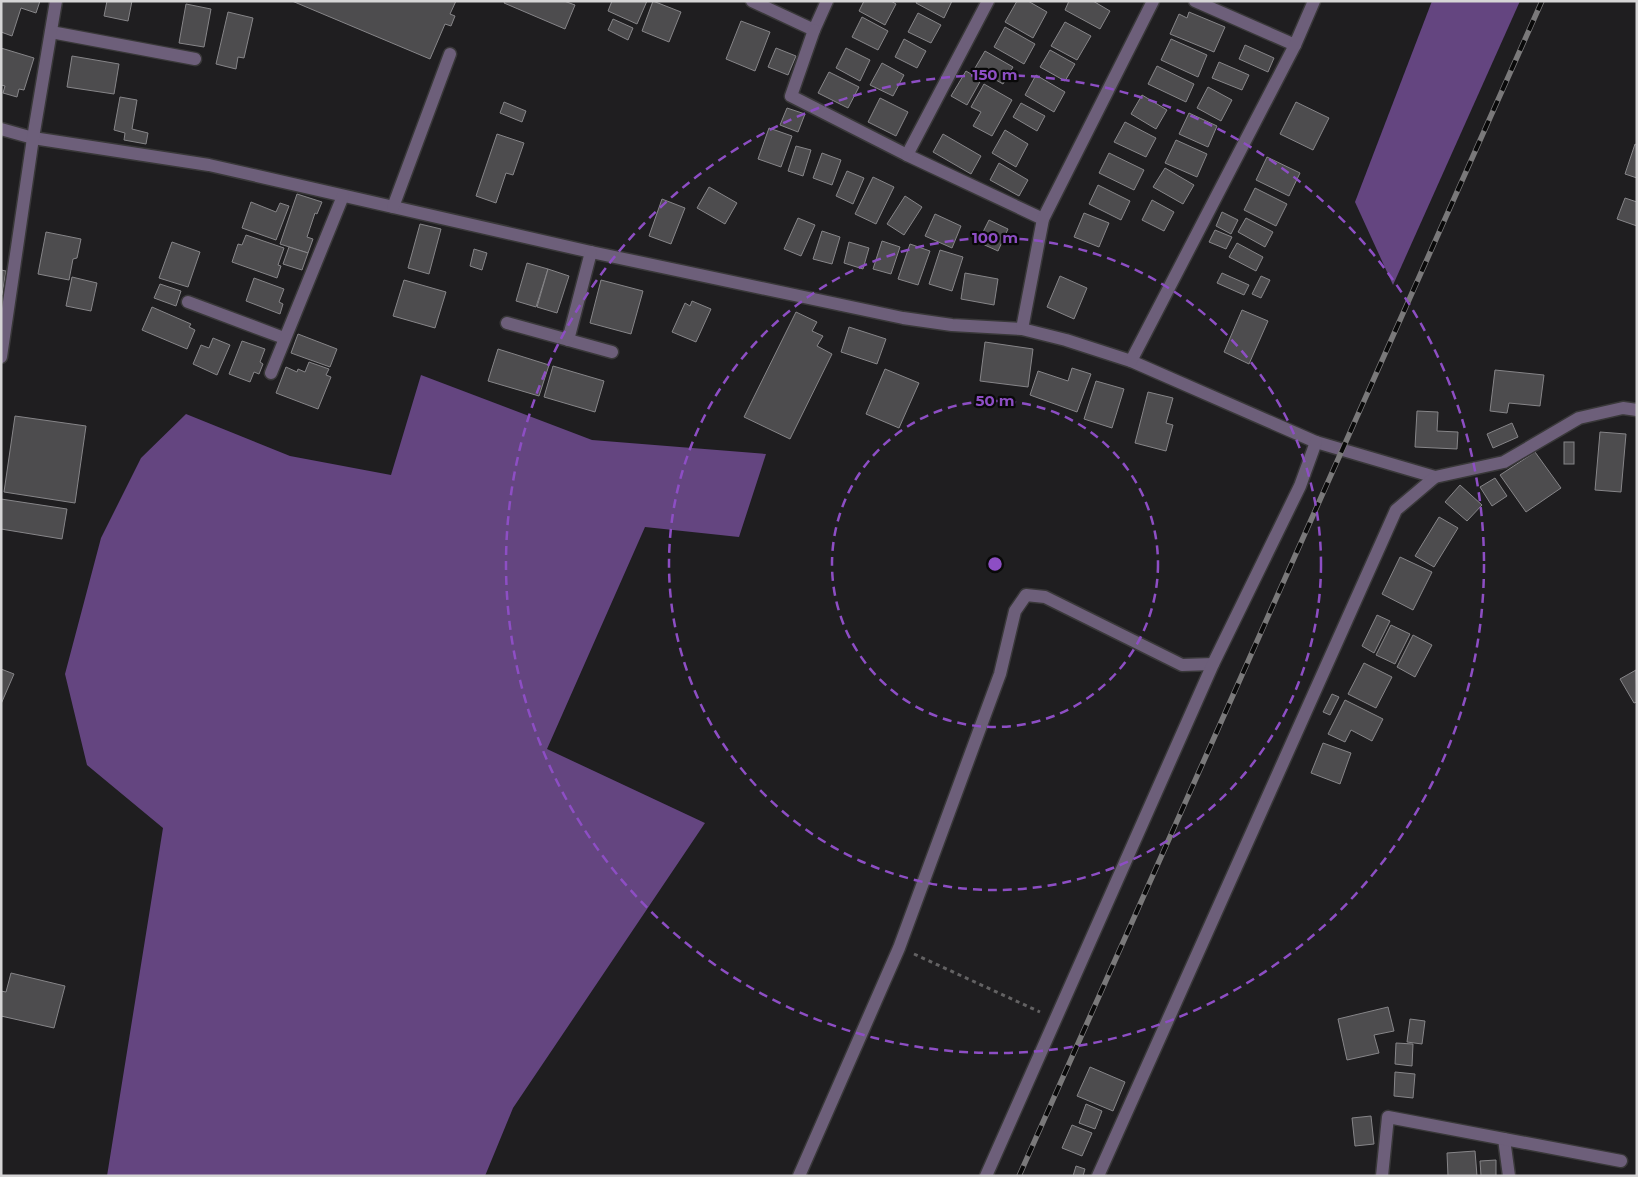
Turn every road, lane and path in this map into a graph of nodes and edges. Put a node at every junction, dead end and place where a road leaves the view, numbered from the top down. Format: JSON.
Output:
{"nodes":[{"id":1,"x":56,"y":1,"type":"edge"},
{"id":2,"x":752,"y":1,"type":"edge"},
{"id":3,"x":828,"y":1,"type":"edge"},
{"id":4,"x":988,"y":1,"type":"edge"},
{"id":5,"x":1153,"y":1,"type":"edge"},
{"id":6,"x":1195,"y":1,"type":"edge"},
{"id":7,"x":1314,"y":1,"type":"edge"},
{"id":8,"x":814,"y":30,"type":"junction"},
{"id":9,"x":51,"y":32,"type":"junction"},
{"id":10,"x":1295,"y":45,"type":"junction"},
{"id":11,"x":450,"y":54,"type":"dead end"},
{"id":12,"x":195,"y":59,"type":"dead end"},
{"id":13,"x":1,"y":129,"type":"edge"},
{"id":14,"x":33,"y":138,"type":"junction"},
{"id":15,"x":907,"y":155,"type":"junction"},
{"id":16,"x":343,"y":196,"type":"junction"},
{"id":17,"x":393,"y":207,"type":"junction"},
{"id":18,"x":1043,"y":219,"type":"junction"},
{"id":19,"x":591,"y":252,"type":"junction"},
{"id":20,"x":188,"y":302,"type":"dead end"},
{"id":21,"x":507,"y":323,"type":"dead end"},
{"id":22,"x":1022,"y":329,"type":"junction"},
{"id":23,"x":284,"y":338,"type":"junction"},
{"id":24,"x":568,"y":340,"type":"junction"},
{"id":25,"x":612,"y":352,"type":"dead end"},
{"id":26,"x":1,"y":357,"type":"edge"},
{"id":27,"x":1131,"y":361,"type":"junction"},
{"id":28,"x":271,"y":373,"type":"dead end"},
{"id":29,"x":1637,"y":410,"type":"edge"},
{"id":30,"x":1316,"y":442,"type":"junction"},
{"id":31,"x":1435,"y":476,"type":"junction"},
{"id":32,"x":1213,"y":664,"type":"junction"},
{"id":33,"x":899,"y":948,"type":"junction"},
{"id":34,"x":1056,"y":1019,"type":"junction"},
{"id":35,"x":1504,"y":1138,"type":"junction"},
{"id":36,"x":1621,"y":1161,"type":"dead end"},
{"id":37,"x":799,"y":1176,"type":"edge"},
{"id":38,"x":986,"y":1176,"type":"edge"},
{"id":39,"x":1098,"y":1176,"type":"edge"},
{"id":40,"x":1382,"y":1176,"type":"edge"},
{"id":41,"x":1509,"y":1176,"type":"edge"}],
"edges":[{"from":1,"to":9,"type":"street"},
{"from":2,"to":8,"type":"street"},
{"from":3,"to":8,"type":"street"},
{"from":4,"to":15,"type":"street"},
{"from":5,"to":18,"type":"street"},
{"from":6,"to":10,"type":"street"},
{"from":7,"to":10,"type":"street"},
{"from":8,"to":15,"type":"street"},
{"from":9,"to":12,"type":"street"},
{"from":9,"to":14,"type":"street"},
{"from":10,"to":27,"type":"street"},
{"from":11,"to":17,"type":"street"},
{"from":13,"to":14,"type":"street"},
{"from":14,"to":16,"type":"street"},
{"from":14,"to":26,"type":"street"},
{"from":15,"to":18,"type":"street"},
{"from":16,"to":17,"type":"street"},
{"from":16,"to":23,"type":"street"},
{"from":17,"to":19,"type":"street"},
{"from":18,"to":22,"type":"street"},
{"from":19,"to":22,"type":"street"},
{"from":19,"to":24,"type":"street"},
{"from":20,"to":23,"type":"street"},
{"from":21,"to":24,"type":"street"},
{"from":22,"to":27,"type":"street"},
{"from":23,"to":28,"type":"street"},
{"from":24,"to":25,"type":"street"},
{"from":27,"to":30,"type":"street"},
{"from":29,"to":31,"type":"street"},
{"from":30,"to":31,"type":"street"},
{"from":30,"to":32,"type":"street"},
{"from":31,"to":39,"type":"street"},
{"from":32,"to":33,"type":"street"},
{"from":32,"to":34,"type":"street"},
{"from":33,"to":34,"type":"path"},
{"from":33,"to":37,"type":"street"},
{"from":34,"to":38,"type":"street"},
{"from":35,"to":36,"type":"street"},
{"from":35,"to":40,"type":"street"},
{"from":35,"to":41,"type":"street"}]}
